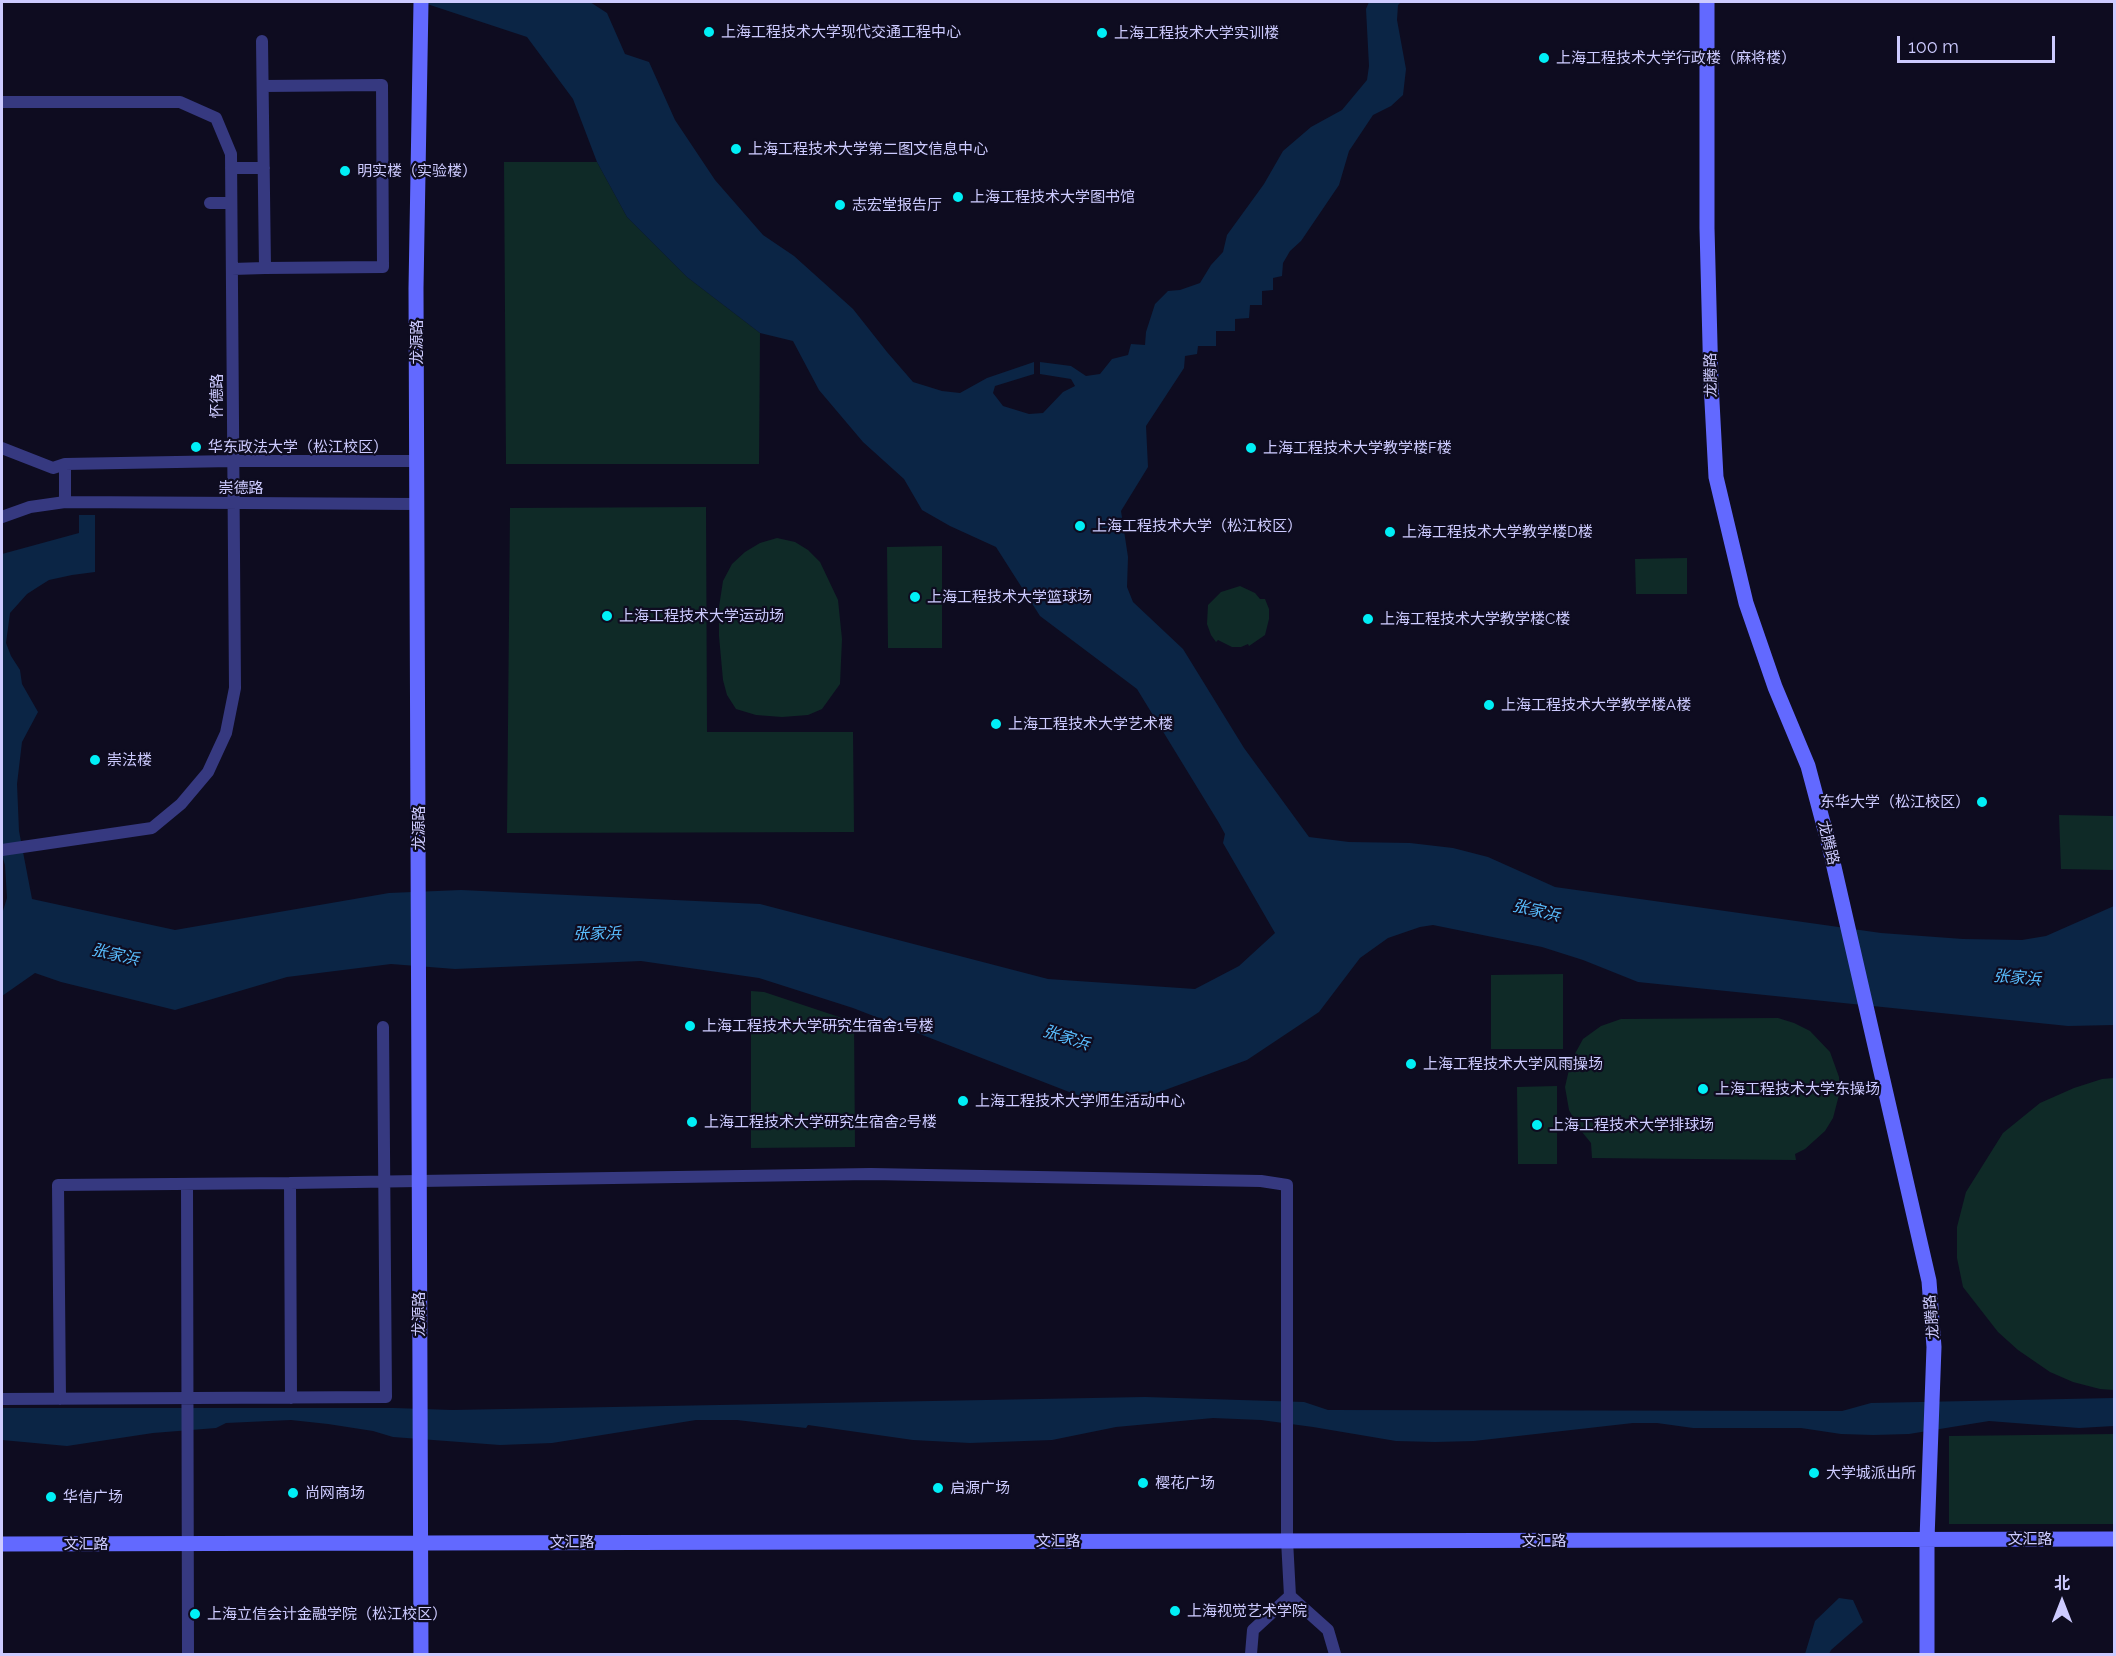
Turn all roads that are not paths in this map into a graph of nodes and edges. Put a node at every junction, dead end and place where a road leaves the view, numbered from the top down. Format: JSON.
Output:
{"nodes":[{"id":1,"x":1707,"y":2,"type":"edge"},
{"id":2,"x":421,"y":4,"type":"edge"},
{"id":3,"x":262,"y":41,"type":"dead end"},
{"id":4,"x":263,"y":86,"type":"junction"},
{"id":5,"x":2,"y":102,"type":"edge"},
{"id":6,"x":231,"y":168,"type":"junction"},
{"id":7,"x":264,"y":168,"type":"junction"},
{"id":8,"x":210,"y":203,"type":"dead end"},
{"id":9,"x":231,"y":203,"type":"junction"},
{"id":10,"x":265,"y":268,"type":"junction"},
{"id":11,"x":232,"y":269,"type":"junction"},
{"id":12,"x":2,"y":448,"type":"edge"},
{"id":13,"x":232,"y":461,"type":"junction"},
{"id":14,"x":417,"y":461,"type":"junction"},
{"id":15,"x":65,"y":465,"type":"junction"},
{"id":16,"x":65,"y":502,"type":"junction"},
{"id":17,"x":233,"y":503,"type":"junction"},
{"id":18,"x":417,"y":504,"type":"junction"},
{"id":19,"x":2,"y":517,"type":"edge"},
{"id":20,"x":2,"y":850,"type":"edge"},
{"id":21,"x":383,"y":1027,"type":"dead end"},
{"id":22,"x":419,"y":1180,"type":"junction"},
{"id":23,"x":384,"y":1182,"type":"junction"},
{"id":24,"x":290,"y":1183,"type":"junction"},
{"id":25,"x":187,"y":1184,"type":"junction"},
{"id":26,"x":188,"y":1398,"type":"junction"},
{"id":27,"x":291,"y":1398,"type":"junction"},
{"id":28,"x":2,"y":1399,"type":"edge"},
{"id":29,"x":60,"y":1399,"type":"junction"},
{"id":30,"x":1927,"y":1539,"type":"junction"},
{"id":31,"x":2115,"y":1539,"type":"edge"},
{"id":32,"x":1287,"y":1540,"type":"junction"},
{"id":33,"x":420,"y":1542,"type":"junction"},
{"id":34,"x":189,"y":1543,"type":"junction"},
{"id":35,"x":2,"y":1544,"type":"edge"},
{"id":36,"x":1290,"y":1596,"type":"junction"},
{"id":37,"x":189,"y":1654,"type":"edge"},
{"id":38,"x":421,"y":1654,"type":"edge"},
{"id":39,"x":1251,"y":1654,"type":"edge"},
{"id":40,"x":1335,"y":1654,"type":"edge"},
{"id":41,"x":1927,"y":1654,"type":"edge"}],
"edges":[{"from":1,"to":30,"type":"main road","name":"龙腾路"},
{"from":2,"to":14,"type":"main road","name":"龙源路"},
{"from":3,"to":4,"type":"street"},
{"from":4,"to":7,"type":"street"},
{"from":4,"to":10,"type":"street"},
{"from":5,"to":6,"type":"street","name":"怀德路"},
{"from":6,"to":7,"type":"street"},
{"from":6,"to":9,"type":"street","name":"怀德路"},
{"from":7,"to":10,"type":"street"},
{"from":8,"to":9,"type":"street"},
{"from":9,"to":11,"type":"street","name":"怀德路"},
{"from":10,"to":11,"type":"street"},
{"from":11,"to":13,"type":"street","name":"怀德路"},
{"from":12,"to":15,"type":"street","name":"崇德路"},
{"from":13,"to":14,"type":"street","name":"崇德路"},
{"from":13,"to":15,"type":"street","name":"崇德路"},
{"from":13,"to":17,"type":"street","name":"怀德路"},
{"from":14,"to":18,"type":"main road","name":"龙源路"},
{"from":15,"to":16,"type":"street"},
{"from":16,"to":17,"type":"street","name":"崇德路"},
{"from":16,"to":19,"type":"street","name":"崇德路"},
{"from":17,"to":18,"type":"street","name":"崇德路"},
{"from":17,"to":20,"type":"street","name":"怀德路"},
{"from":18,"to":22,"type":"main road","name":"龙源路"},
{"from":21,"to":23,"type":"street"},
{"from":22,"to":23,"type":"street"},
{"from":22,"to":32,"type":"street"},
{"from":22,"to":33,"type":"main road","name":"龙源路"},
{"from":23,"to":24,"type":"street"},
{"from":23,"to":27,"type":"street"},
{"from":24,"to":25,"type":"street"},
{"from":24,"to":27,"type":"street"},
{"from":25,"to":26,"type":"street"},
{"from":25,"to":29,"type":"street"},
{"from":26,"to":27,"type":"street"},
{"from":26,"to":29,"type":"street"},
{"from":26,"to":34,"type":"street"},
{"from":28,"to":29,"type":"street"},
{"from":30,"to":31,"type":"main road","name":"文汇路"},
{"from":30,"to":32,"type":"main road","name":"文汇路"},
{"from":30,"to":41,"type":"main road","name":"龙腾路"},
{"from":32,"to":33,"type":"main road","name":"文汇路"},
{"from":32,"to":36,"type":"street"},
{"from":33,"to":34,"type":"main road","name":"文汇路"},
{"from":33,"to":38,"type":"main road","name":"龙源路"},
{"from":34,"to":35,"type":"main road","name":"文汇路"},
{"from":34,"to":37,"type":"street"},
{"from":36,"to":39,"type":"street"},
{"from":36,"to":40,"type":"street"}]}
